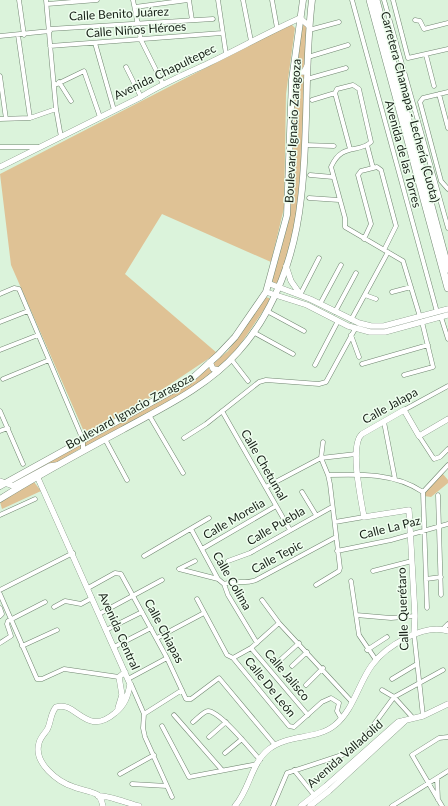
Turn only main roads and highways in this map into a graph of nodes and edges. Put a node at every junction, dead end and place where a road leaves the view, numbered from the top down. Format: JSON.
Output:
{"nodes":[{"id":1,"x":303,"y":0,"type":"edge"},
{"id":2,"x":312,"y":0,"type":"edge"},
{"id":3,"x":370,"y":0,"type":"edge"},
{"id":4,"x":376,"y":0,"type":"edge"},
{"id":5,"x":448,"y":269,"type":"edge"},
{"id":6,"x":448,"y":288,"type":"edge"},
{"id":7,"x":1,"y":482,"type":"edge"},
{"id":8,"x":0,"y":499,"type":"edge"}],
"edges":[{"from":1,"to":7,"type":"main road","name":"Boulevard Ignacio Zaragoza"},
{"from":2,"to":8,"type":"main road","name":"Boulevard Ignacio Zaragoza"},
{"from":3,"to":6,"type":"highway","name":"Carretera Chamapa - Lechería (Cuota)"},
{"from":4,"to":5,"type":"highway","name":"Carretera Chamapa - Lechería (Cuota)"}]}
